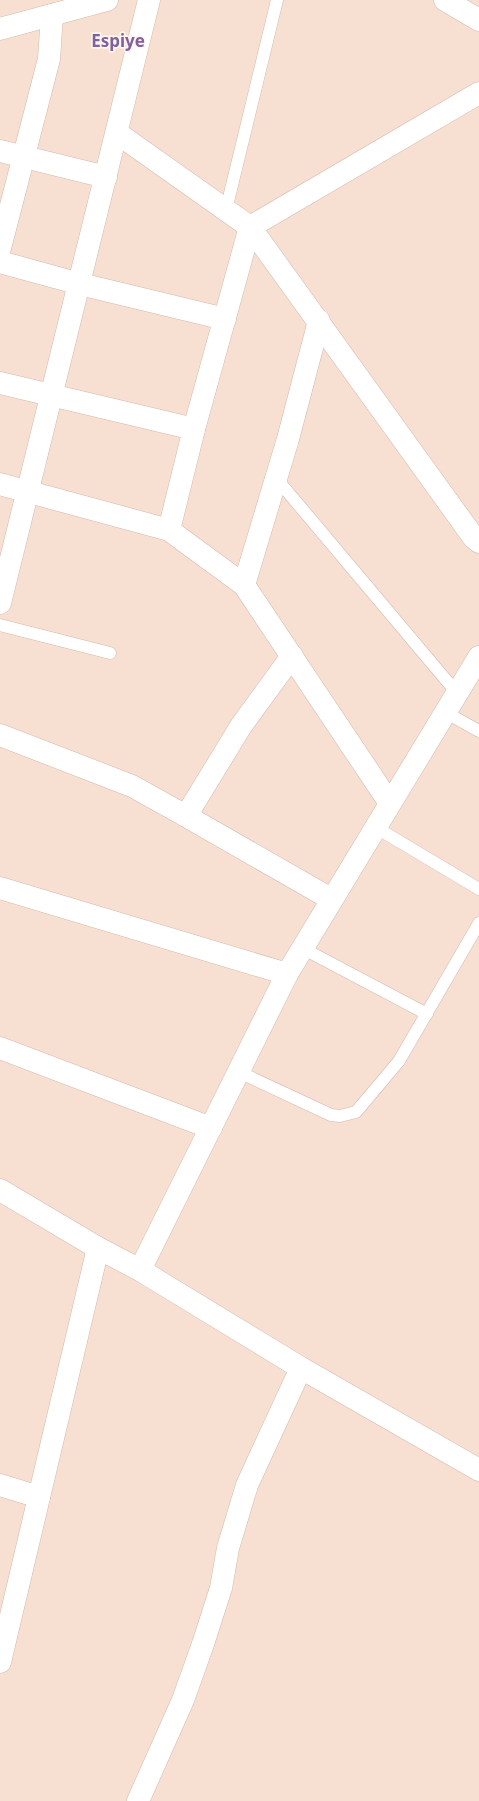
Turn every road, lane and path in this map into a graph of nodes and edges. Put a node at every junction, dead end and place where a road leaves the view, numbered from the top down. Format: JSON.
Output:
{"nodes":[{"id":1,"x":107,"y":0,"type":"edge"},
{"id":2,"x":149,"y":0,"type":"edge"},
{"id":3,"x":277,"y":0,"type":"edge"},
{"id":4,"x":445,"y":0,"type":"edge"},
{"id":5,"x":52,"y":15,"type":"junction"},
{"id":6,"x":479,"y":20,"type":"edge"},
{"id":7,"x":0,"y":30,"type":"edge"},
{"id":8,"x":479,"y":93,"type":"edge"},
{"id":9,"x":117,"y":133,"type":"junction"},
{"id":10,"x":0,"y":151,"type":"edge"},
{"id":11,"x":24,"y":157,"type":"junction"},
{"id":12,"x":106,"y":177,"type":"junction"},
{"id":13,"x":226,"y":210,"type":"junction"},
{"id":14,"x":250,"y":228,"type":"junction"},
{"id":15,"x":0,"y":248,"type":"edge"},
{"id":16,"x":0,"y":262,"type":"edge"},
{"id":17,"x":80,"y":284,"type":"junction"},
{"id":18,"x":225,"y":319,"type":"junction"},
{"id":19,"x":319,"y":321,"type":"junction"},
{"id":20,"x":0,"y":383,"type":"edge"},
{"id":21,"x":52,"y":396,"type":"junction"},
{"id":22,"x":194,"y":430,"type":"junction"},
{"id":23,"x":276,"y":478,"type":"junction"},
{"id":24,"x":0,"y":484,"type":"edge"},
{"id":25,"x":27,"y":492,"type":"junction"},
{"id":26,"x":169,"y":530,"type":"junction"},
{"id":27,"x":477,"y":538,"type":"edge"},
{"id":28,"x":244,"y":585,"type":"junction"},
{"id":29,"x":0,"y":603,"type":"edge"},
{"id":30,"x":0,"y":625,"type":"edge"},
{"id":31,"x":110,"y":654,"type":"dead end"},
{"id":32,"x":292,"y":656,"type":"junction"},
{"id":33,"x":479,"y":657,"type":"edge"},
{"id":34,"x":457,"y":693,"type":"junction"},
{"id":35,"x":445,"y":712,"type":"junction"},
{"id":36,"x":479,"y":731,"type":"edge"},
{"id":37,"x":0,"y":736,"type":"edge"},
{"id":38,"x":390,"y":802,"type":"junction"},
{"id":39,"x":186,"y":816,"type":"junction"},
{"id":40,"x":375,"y":826,"type":"junction"},
{"id":41,"x":0,"y":888,"type":"edge"},
{"id":42,"x":479,"y":889,"type":"edge"},
{"id":43,"x":331,"y":899,"type":"junction"},
{"id":44,"x":479,"y":923,"type":"edge"},
{"id":45,"x":302,"y":948,"type":"junction"},
{"id":46,"x":287,"y":974,"type":"junction"},
{"id":47,"x":426,"y":1014,"type":"junction"},
{"id":48,"x":0,"y":1048,"type":"edge"},
{"id":49,"x":239,"y":1072,"type":"junction"},
{"id":50,"x":211,"y":1128,"type":"junction"},
{"id":51,"x":0,"y":1190,"type":"edge"},
{"id":52,"x":98,"y":1248,"type":"junction"},
{"id":53,"x":140,"y":1270,"type":"junction"},
{"id":54,"x":301,"y":1368,"type":"junction"},
{"id":55,"x":479,"y":1470,"type":"edge"},
{"id":56,"x":0,"y":1485,"type":"edge"},
{"id":57,"x":39,"y":1496,"type":"junction"},
{"id":58,"x":0,"y":1662,"type":"edge"},
{"id":59,"x":138,"y":1801,"type":"edge"}],
"edges":[{"from":1,"to":5,"type":"street"},
{"from":2,"to":9,"type":"street"},
{"from":3,"to":13,"type":"lane"},
{"from":4,"to":6,"type":"street"},
{"from":5,"to":7,"type":"street"},
{"from":5,"to":11,"type":"street"},
{"from":8,"to":14,"type":"street"},
{"from":9,"to":12,"type":"street"},
{"from":9,"to":13,"type":"street"},
{"from":10,"to":11,"type":"street"},
{"from":11,"to":12,"type":"street"},
{"from":11,"to":15,"type":"street"},
{"from":12,"to":17,"type":"street"},
{"from":13,"to":14,"type":"street"},
{"from":14,"to":18,"type":"street"},
{"from":14,"to":19,"type":"street"},
{"from":16,"to":17,"type":"street"},
{"from":17,"to":18,"type":"street"},
{"from":17,"to":21,"type":"street"},
{"from":18,"to":22,"type":"street"},
{"from":19,"to":23,"type":"street"},
{"from":19,"to":27,"type":"street"},
{"from":20,"to":21,"type":"street"},
{"from":21,"to":22,"type":"street"},
{"from":21,"to":25,"type":"street"},
{"from":22,"to":26,"type":"street"},
{"from":23,"to":28,"type":"street"},
{"from":23,"to":34,"type":"lane"},
{"from":24,"to":25,"type":"street"},
{"from":25,"to":26,"type":"street"},
{"from":25,"to":29,"type":"street"},
{"from":26,"to":28,"type":"street"},
{"from":28,"to":32,"type":"street"},
{"from":30,"to":31,"type":"lane"},
{"from":32,"to":38,"type":"street"},
{"from":32,"to":39,"type":"street"},
{"from":33,"to":34,"type":"street"},
{"from":34,"to":35,"type":"street"},
{"from":35,"to":36,"type":"lane"},
{"from":35,"to":38,"type":"street"},
{"from":37,"to":39,"type":"street"},
{"from":38,"to":40,"type":"street"},
{"from":39,"to":43,"type":"street"},
{"from":40,"to":42,"type":"lane"},
{"from":40,"to":43,"type":"street"},
{"from":41,"to":46,"type":"street"},
{"from":43,"to":45,"type":"street"},
{"from":44,"to":47,"type":"lane"},
{"from":45,"to":46,"type":"street"},
{"from":45,"to":47,"type":"lane"},
{"from":46,"to":49,"type":"street"},
{"from":47,"to":49,"type":"lane"},
{"from":48,"to":50,"type":"street"},
{"from":49,"to":50,"type":"street"},
{"from":50,"to":53,"type":"street"},
{"from":51,"to":52,"type":"street"},
{"from":52,"to":53,"type":"street"},
{"from":52,"to":57,"type":"street"},
{"from":53,"to":54,"type":"street"},
{"from":54,"to":55,"type":"street"},
{"from":54,"to":59,"type":"street"},
{"from":56,"to":57,"type":"street"},
{"from":57,"to":58,"type":"street"}]}
